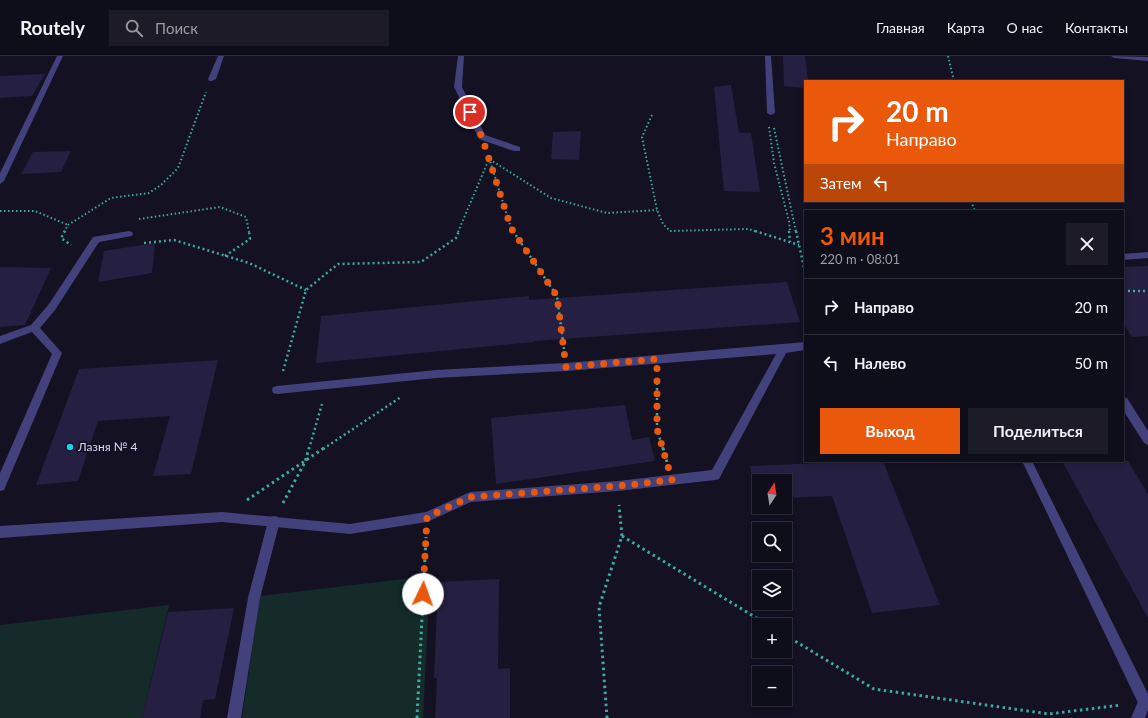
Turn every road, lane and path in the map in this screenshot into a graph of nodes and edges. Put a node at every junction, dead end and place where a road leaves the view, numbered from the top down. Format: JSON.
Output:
{"nodes":[{"id":1,"x":60,"y":56,"type":"edge"},
{"id":2,"x":221,"y":56,"type":"edge"},
{"id":3,"x":461,"y":56,"type":"edge"},
{"id":4,"x":768,"y":56,"type":"edge"},
{"id":5,"x":948,"y":56,"type":"edge"},
{"id":6,"x":1114,"y":56,"type":"edge"},
{"id":7,"x":1148,"y":59,"type":"edge"},
{"id":8,"x":212,"y":79,"type":"joint"},
{"id":9,"x":954,"y":80,"type":"edge"},
{"id":10,"x":771,"y":113,"type":"junction"},
{"id":11,"x":652,"y":115,"type":"dead end"},
{"id":12,"x":482,"y":137,"type":"junction"},
{"id":13,"x":517,"y":149,"type":"dead end"},
{"id":14,"x":489,"y":159,"type":"junction"},
{"id":15,"x":0,"y":181,"type":"edge"},
{"id":16,"x":657,"y":210,"type":"junction"},
{"id":17,"x":0,"y":211,"type":"edge"},
{"id":18,"x":68,"y":226,"type":"junction"},
{"id":19,"x":129,"y":234,"type":"junction"},
{"id":20,"x":790,"y":242,"type":"junction"},
{"id":21,"x":799,"y":245,"type":"junction"},
{"id":22,"x":85,"y":255,"type":"junction"},
{"id":23,"x":1148,"y":255,"type":"edge"},
{"id":24,"x":225,"y":256,"type":"junction"},
{"id":25,"x":1124,"y":257,"type":"edge"},
{"id":26,"x":804,"y":259,"type":"edge"},
{"id":27,"x":306,"y":290,"type":"junction"},
{"id":28,"x":1124,"y":291,"type":"edge"},
{"id":29,"x":1148,"y":291,"type":"edge"},
{"id":30,"x":34,"y":328,"type":"junction"},
{"id":31,"x":0,"y":340,"type":"edge"},
{"id":32,"x":804,"y":346,"type":"edge"},
{"id":33,"x":783,"y":349,"type":"junction"},
{"id":34,"x":657,"y":359,"type":"junction"},
{"id":35,"x":566,"y":367,"type":"junction"},
{"id":36,"x":328,"y":385,"type":"junction"},
{"id":37,"x":277,"y":390,"type":"joint"},
{"id":38,"x":403,"y":396,"type":"dead end"},
{"id":39,"x":1124,"y":403,"type":"edge"},
{"id":40,"x":1148,"y":440,"type":"edge"},
{"id":41,"x":304,"y":462,"type":"junction"},
{"id":42,"x":1027,"y":462,"type":"edge"},
{"id":43,"x":672,"y":480,"type":"junction"},
{"id":44,"x":0,"y":486,"type":"edge"},
{"id":45,"x":618,"y":486,"type":"junction"},
{"id":46,"x":222,"y":517,"type":"junction"},
{"id":47,"x":427,"y":517,"type":"junction"},
{"id":48,"x":274,"y":522,"type":"junction"},
{"id":49,"x":0,"y":532,"type":"edge"},
{"id":50,"x":622,"y":536,"type":"junction"},
{"id":51,"x":757,"y":618,"type":"edge"},
{"id":52,"x":792,"y":639,"type":"edge"},
{"id":53,"x":1146,"y":701,"type":"edge"},
{"id":54,"x":234,"y":718,"type":"edge"},
{"id":55,"x":417,"y":718,"type":"edge"},
{"id":56,"x":607,"y":718,"type":"edge"},
{"id":57,"x":1138,"y":718,"type":"edge"}],
"edges":[{"from":1,"to":15,"type":"street"},
{"from":2,"to":8,"type":"street"},
{"from":3,"to":12,"type":"street"},
{"from":4,"to":10,"type":"street"},
{"from":5,"to":9,"type":"path"},
{"from":6,"to":7,"type":"street"},
{"from":8,"to":18,"type":"path"},
{"from":10,"to":20,"type":"path"},
{"from":10,"to":21,"type":"path"},
{"from":11,"to":16,"type":"path"},
{"from":12,"to":13,"type":"street"},
{"from":12,"to":14,"type":"path"},
{"from":14,"to":16,"type":"path"},
{"from":14,"to":27,"type":"path"},
{"from":14,"to":35,"type":"path"},
{"from":16,"to":20,"type":"path"},
{"from":17,"to":18,"type":"path"},
{"from":18,"to":22,"type":"path"},
{"from":19,"to":22,"type":"street"},
{"from":19,"to":24,"type":"path"},
{"from":19,"to":24,"type":"path"},
{"from":20,"to":21,"type":"path"},
{"from":21,"to":26,"type":"path"},
{"from":22,"to":30,"type":"street"},
{"from":23,"to":25,"type":"street"},
{"from":24,"to":27,"type":"path"},
{"from":27,"to":37,"type":"path"},
{"from":28,"to":29,"type":"path"},
{"from":30,"to":31,"type":"street"},
{"from":30,"to":44,"type":"street"},
{"from":32,"to":33,"type":"street"},
{"from":33,"to":34,"type":"street"},
{"from":33,"to":43,"type":"street"},
{"from":34,"to":35,"type":"street"},
{"from":34,"to":43,"type":"path"},
{"from":35,"to":36,"type":"street"},
{"from":36,"to":37,"type":"street"},
{"from":36,"to":41,"type":"path"},
{"from":38,"to":41,"type":"path"},
{"from":39,"to":40,"type":"street"},
{"from":41,"to":46,"type":"path"},
{"from":41,"to":48,"type":"path"},
{"from":42,"to":53,"type":"street"},
{"from":43,"to":45,"type":"street"},
{"from":45,"to":47,"type":"street"},
{"from":45,"to":50,"type":"path"},
{"from":46,"to":48,"type":"street"},
{"from":46,"to":49,"type":"street"},
{"from":47,"to":48,"type":"street"},
{"from":47,"to":55,"type":"path"},
{"from":48,"to":54,"type":"street"},
{"from":50,"to":51,"type":"path"},
{"from":50,"to":56,"type":"path"},
{"from":52,"to":53,"type":"path"},
{"from":53,"to":57,"type":"street"}]}
